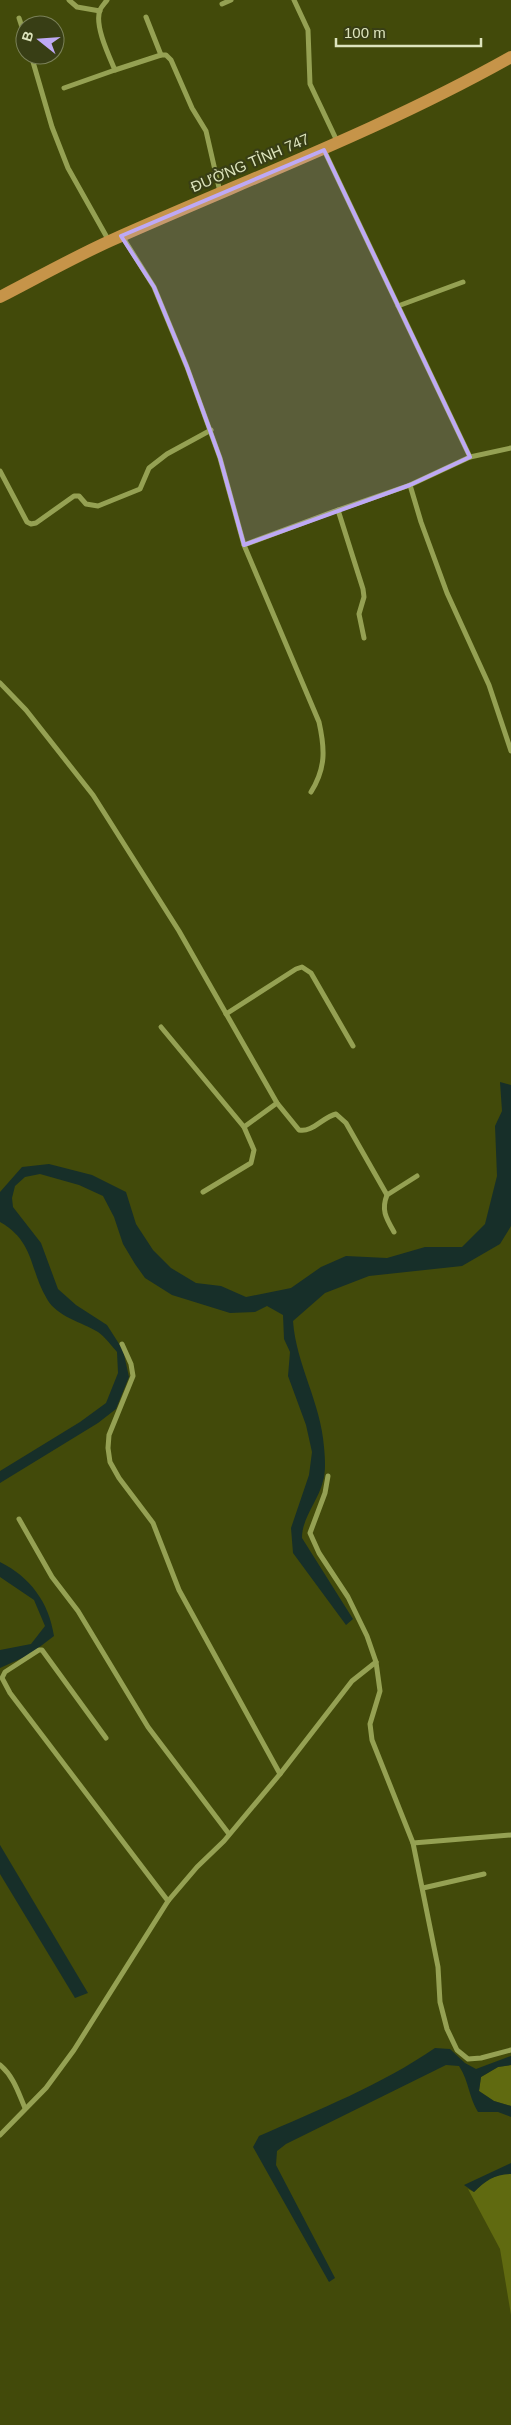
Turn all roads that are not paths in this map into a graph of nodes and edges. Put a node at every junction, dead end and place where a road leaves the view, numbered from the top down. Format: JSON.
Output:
{"nodes":[{"id":1,"x":69,"y":0,"type":"edge"},
{"id":2,"x":107,"y":0,"type":"edge"},
{"id":3,"x":231,"y":0,"type":"edge"},
{"id":4,"x":294,"y":0,"type":"edge"},
{"id":5,"x":222,"y":4,"type":"dead end"},
{"id":6,"x":100,"y":11,"type":"junction"},
{"id":7,"x":146,"y":18,"type":"dead end"},
{"id":8,"x":161,"y":55,"type":"junction"},
{"id":9,"x":511,"y":57,"type":"edge"},
{"id":10,"x":34,"y":65,"type":"edge"},
{"id":11,"x":115,"y":70,"type":"junction"},
{"id":12,"x":64,"y":88,"type":"dead end"},
{"id":13,"x":338,"y":144,"type":"junction"},
{"id":14,"x":324,"y":150,"type":"junction"},
{"id":15,"x":220,"y":193,"type":"junction"},
{"id":16,"x":121,"y":236,"type":"junction"},
{"id":17,"x":109,"y":241,"type":"junction"},
{"id":18,"x":463,"y":282,"type":"dead end"},
{"id":19,"x":0,"y":297,"type":"edge"},
{"id":20,"x":398,"y":306,"type":"junction"},
{"id":21,"x":211,"y":430,"type":"junction"},
{"id":22,"x":511,"y":448,"type":"edge"},
{"id":23,"x":470,"y":457,"type":"junction"},
{"id":24,"x":0,"y":471,"type":"edge"},
{"id":25,"x":410,"y":485,"type":"junction"},
{"id":26,"x":338,"y":510,"type":"junction"},
{"id":27,"x":244,"y":545,"type":"junction"},
{"id":28,"x":364,"y":638,"type":"dead end"},
{"id":29,"x":0,"y":683,"type":"edge"},
{"id":30,"x":511,"y":751,"type":"edge"},
{"id":31,"x":311,"y":792,"type":"dead end"},
{"id":32,"x":226,"y":1014,"type":"junction"},
{"id":33,"x":161,"y":1027,"type":"dead end"},
{"id":34,"x":353,"y":1046,"type":"dead end"},
{"id":35,"x":277,"y":1103,"type":"junction"},
{"id":36,"x":244,"y":1127,"type":"junction"},
{"id":37,"x":417,"y":1176,"type":"dead end"},
{"id":38,"x":203,"y":1192,"type":"dead end"},
{"id":39,"x":387,"y":1195,"type":"junction"},
{"id":40,"x":394,"y":1232,"type":"dead end"},
{"id":41,"x":122,"y":1344,"type":"dead end"},
{"id":42,"x":328,"y":1476,"type":"dead end"},
{"id":43,"x":20,"y":1519,"type":"dead end"},
{"id":44,"x":376,"y":1662,"type":"junction"},
{"id":45,"x":106,"y":1738,"type":"dead end"},
{"id":46,"x":280,"y":1774,"type":"junction"},
{"id":47,"x":230,"y":1834,"type":"junction"},
{"id":48,"x":511,"y":1835,"type":"edge"},
{"id":49,"x":413,"y":1843,"type":"junction"},
{"id":50,"x":484,"y":1874,"type":"dead end"},
{"id":51,"x":423,"y":1888,"type":"junction"},
{"id":52,"x":168,"y":1901,"type":"junction"},
{"id":53,"x":511,"y":2050,"type":"edge"},
{"id":54,"x":0,"y":2065,"type":"edge"},
{"id":55,"x":25,"y":2108,"type":"junction"},
{"id":56,"x":0,"y":2135,"type":"edge"}],
"edges":[{"from":1,"to":6,"type":"street"},
{"from":2,"to":6,"type":"street"},
{"from":3,"to":5,"type":"street"},
{"from":4,"to":13,"type":"street"},
{"from":6,"to":11,"type":"street"},
{"from":7,"to":8,"type":"street"},
{"from":8,"to":11,"type":"street"},
{"from":8,"to":15,"type":"street"},
{"from":9,"to":13,"type":"main road","name":"ĐƯỜNG TỈNH 747"},
{"from":10,"to":17,"type":"street"},
{"from":11,"to":12,"type":"street"},
{"from":13,"to":14,"type":"main road","name":"ĐƯỜNG TỈNH 747"},
{"from":14,"to":15,"type":"main road","name":"ĐƯỜNG TỈNH 747"},
{"from":14,"to":20,"type":"street"},
{"from":15,"to":16,"type":"main road","name":"ĐƯỜNG TỈNH 747"},
{"from":16,"to":17,"type":"main road","name":"ĐƯỜNG TỈNH 747"},
{"from":16,"to":21,"type":"street"},
{"from":17,"to":19,"type":"main road","name":"ĐƯỜNG TỈNH 747"},
{"from":18,"to":20,"type":"street"},
{"from":20,"to":23,"type":"street"},
{"from":21,"to":24,"type":"street"},
{"from":21,"to":27,"type":"street"},
{"from":22,"to":23,"type":"street"},
{"from":23,"to":25,"type":"street"},
{"from":25,"to":26,"type":"street"},
{"from":25,"to":30,"type":"street"},
{"from":26,"to":27,"type":"street"},
{"from":26,"to":28,"type":"street"},
{"from":27,"to":31,"type":"street"},
{"from":29,"to":32,"type":"street"},
{"from":32,"to":34,"type":"street"},
{"from":32,"to":35,"type":"street"},
{"from":33,"to":36,"type":"street"},
{"from":35,"to":36,"type":"street"},
{"from":35,"to":39,"type":"street"},
{"from":36,"to":38,"type":"street"},
{"from":37,"to":39,"type":"street"},
{"from":39,"to":40,"type":"street"},
{"from":41,"to":46,"type":"street"},
{"from":42,"to":44,"type":"street"},
{"from":43,"to":47,"type":"street"},
{"from":44,"to":46,"type":"street"},
{"from":44,"to":49,"type":"street"},
{"from":45,"to":52,"type":"street"},
{"from":46,"to":47,"type":"street"},
{"from":47,"to":52,"type":"street"},
{"from":48,"to":49,"type":"street"},
{"from":49,"to":51,"type":"street"},
{"from":50,"to":51,"type":"street"},
{"from":51,"to":53,"type":"street"},
{"from":52,"to":55,"type":"street"},
{"from":54,"to":55,"type":"street"},
{"from":55,"to":56,"type":"street"}]}
